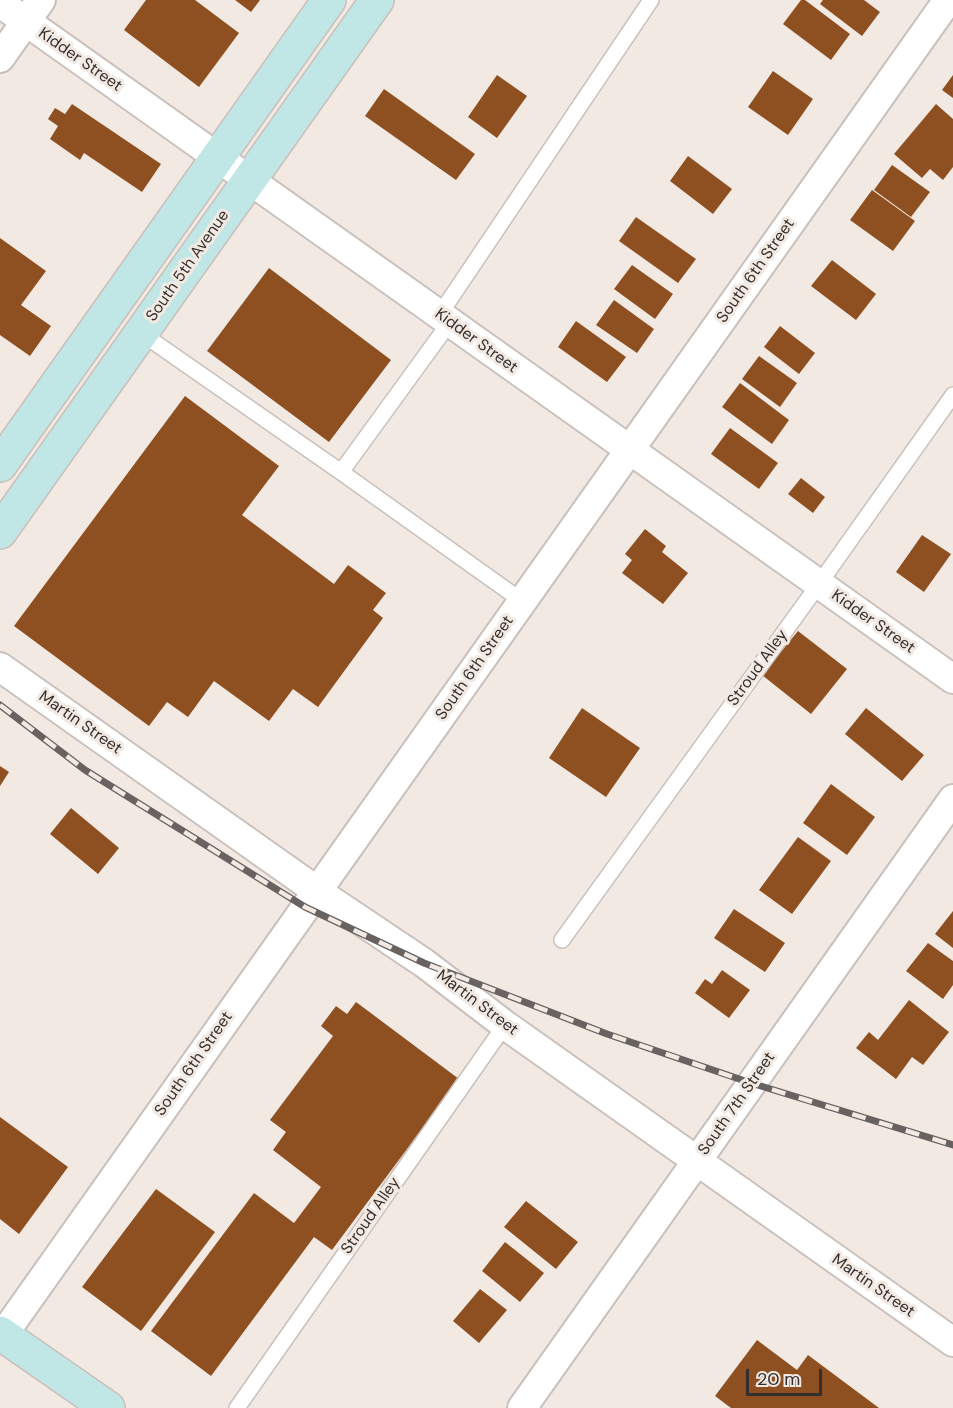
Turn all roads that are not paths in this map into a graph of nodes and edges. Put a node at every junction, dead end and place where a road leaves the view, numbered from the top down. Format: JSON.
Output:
{"nodes":[{"id":1,"x":329,"y":0,"type":"edge"},
{"id":2,"x":377,"y":0,"type":"edge"},
{"id":3,"x":651,"y":0,"type":"edge"},
{"id":4,"x":0,"y":3,"type":"edge"},
{"id":5,"x":945,"y":5,"type":"edge"},
{"id":6,"x":34,"y":11,"type":"edge"},
{"id":7,"x":0,"y":58,"type":"edge"},
{"id":8,"x":218,"y":157,"type":"junction"},
{"id":9,"x":249,"y":180,"type":"junction"},
{"id":10,"x":445,"y":318,"type":"junction"},
{"id":11,"x":141,"y":333,"type":"junction"},
{"id":12,"x":953,"y":395,"type":"edge"},
{"id":13,"x":629,"y":449,"type":"junction"},
{"id":14,"x":0,"y":465,"type":"edge"},
{"id":15,"x":341,"y":472,"type":"junction"},
{"id":16,"x":0,"y":532,"type":"edge"},
{"id":17,"x":819,"y":584,"type":"junction"},
{"id":18,"x":522,"y":601,"type":"junction"},
{"id":19,"x":0,"y":667,"type":"edge"},
{"id":20,"x":953,"y":679,"type":"edge"},
{"id":21,"x":953,"y":800,"type":"edge"},
{"id":22,"x":317,"y":891,"type":"junction"},
{"id":23,"x":562,"y":940,"type":"dead end"},
{"id":24,"x":505,"y":1025,"type":"junction"},
{"id":25,"x":697,"y":1161,"type":"junction"},
{"id":26,"x":1,"y":1334,"type":"edge"},
{"id":27,"x":953,"y":1342,"type":"edge"},
{"id":28,"x":108,"y":1408,"type":"edge"},
{"id":29,"x":237,"y":1408,"type":"edge"},
{"id":30,"x":522,"y":1408,"type":"edge"}],
"edges":[{"from":1,"to":8,"type":"street"},
{"from":2,"to":9,"type":"street","name":"South 5th Avenue"},
{"from":3,"to":10,"type":"lane"},
{"from":4,"to":6,"type":"street","name":"Kidder Street"},
{"from":5,"to":13,"type":"street","name":"South 6th Street"},
{"from":6,"to":7,"type":"street"},
{"from":6,"to":8,"type":"street","name":"Kidder Street"},
{"from":8,"to":9,"type":"street","name":"Kidder Street"},
{"from":8,"to":14,"type":"street"},
{"from":9,"to":10,"type":"street","name":"Kidder Street"},
{"from":9,"to":11,"type":"street","name":"South 5th Avenue"},
{"from":10,"to":13,"type":"street","name":"Kidder Street"},
{"from":10,"to":15,"type":"lane"},
{"from":11,"to":15,"type":"lane"},
{"from":11,"to":16,"type":"street","name":"South 5th Avenue"},
{"from":12,"to":17,"type":"lane","name":"Stroud Alley"},
{"from":13,"to":17,"type":"street","name":"Kidder Street"},
{"from":13,"to":18,"type":"street","name":"South 6th Street"},
{"from":15,"to":18,"type":"lane"},
{"from":17,"to":20,"type":"street","name":"Kidder Street"},
{"from":17,"to":23,"type":"lane","name":"Stroud Alley"},
{"from":18,"to":22,"type":"street","name":"South 6th Street"},
{"from":19,"to":22,"type":"street","name":"Martin Street"},
{"from":21,"to":25,"type":"street","name":"South 7th Street"},
{"from":22,"to":24,"type":"street","name":"Martin Street"},
{"from":22,"to":26,"type":"street","name":"South 6th Street"},
{"from":24,"to":25,"type":"street","name":"Martin Street"},
{"from":24,"to":29,"type":"lane","name":"Stroud Alley"},
{"from":25,"to":27,"type":"street","name":"Martin Street"},
{"from":25,"to":30,"type":"street","name":"South 7th Street"},
{"from":26,"to":28,"type":"street"}]}
